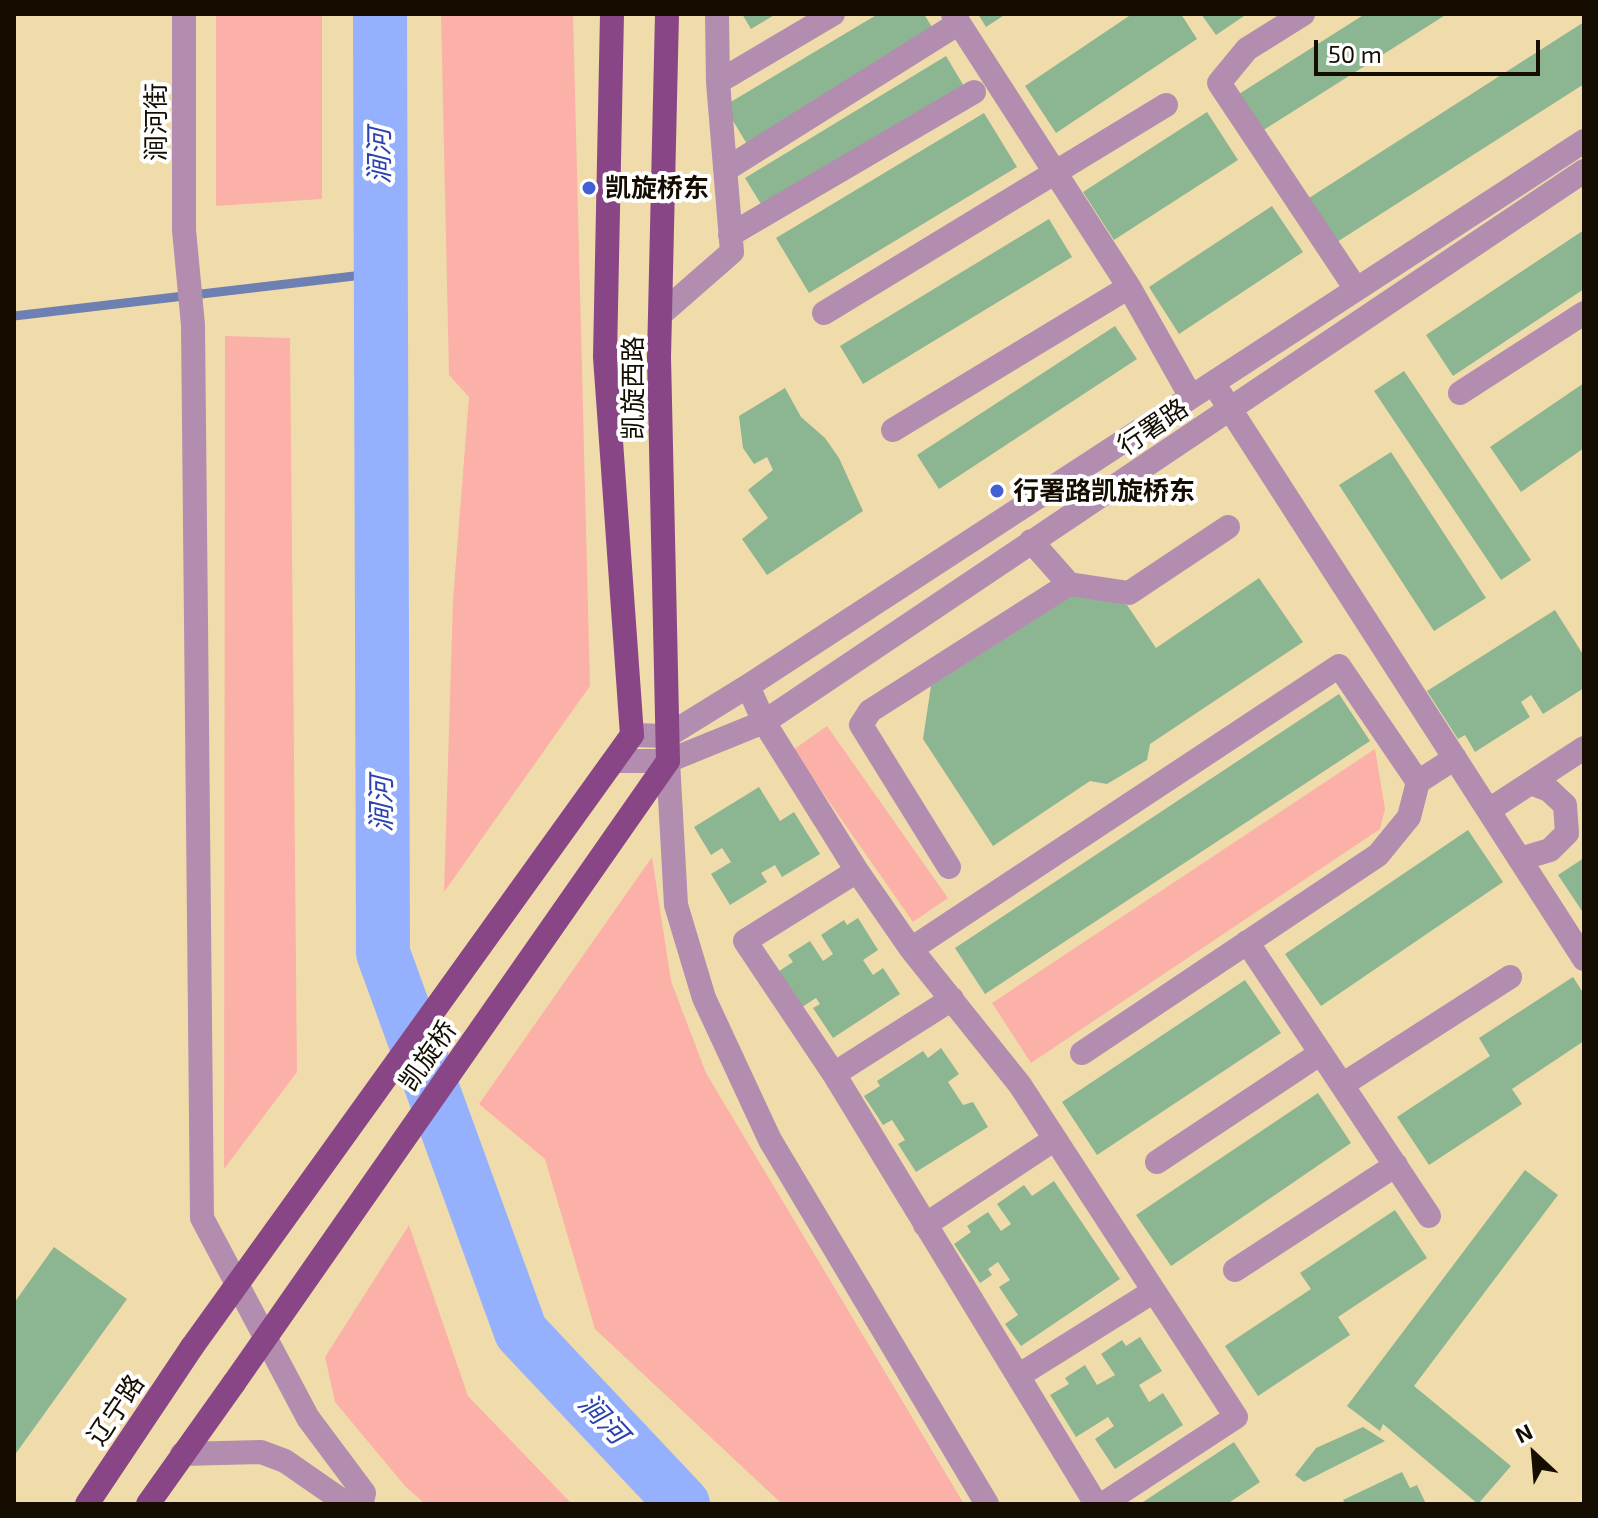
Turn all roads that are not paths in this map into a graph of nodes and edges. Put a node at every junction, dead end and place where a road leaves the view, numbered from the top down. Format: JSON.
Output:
{"nodes":[{"id":1,"x":184,"y":14,"type":"edge"},
{"id":2,"x":612,"y":14,"type":"edge"},
{"id":3,"x":667,"y":14,"type":"edge"},
{"id":4,"x":717,"y":14,"type":"edge"},
{"id":5,"x":833,"y":14,"type":"edge"},
{"id":6,"x":1303,"y":14,"type":"edge"},
{"id":7,"x":956,"y":18,"type":"edge"},
{"id":8,"x":718,"y":82,"type":"junction"},
{"id":9,"x":974,"y":92,"type":"dead end"},
{"id":10,"x":1166,"y":105,"type":"dead end"},
{"id":11,"x":1584,"y":141,"type":"edge"},
{"id":12,"x":725,"y":170,"type":"junction"},
{"id":13,"x":1584,"y":171,"type":"edge"},
{"id":14,"x":1055,"y":172,"type":"junction"},
{"id":15,"x":730,"y":235,"type":"junction"},
{"id":16,"x":1129,"y":287,"type":"junction"},
{"id":17,"x":1356,"y":289,"type":"junction"},
{"id":18,"x":824,"y":313,"type":"dead end"},
{"id":19,"x":1584,"y":313,"type":"edge"},
{"id":20,"x":661,"y":314,"type":"junction"},
{"id":21,"x":1214,"y":382,"type":"junction"},
{"id":22,"x":1460,"y":393,"type":"dead end"},
{"id":23,"x":1191,"y":397,"type":"junction"},
{"id":24,"x":1229,"y":409,"type":"junction"},
{"id":25,"x":893,"y":430,"type":"dead end"},
{"id":26,"x":1228,"y":527,"type":"dead end"},
{"id":27,"x":1031,"y":541,"type":"junction"},
{"id":28,"x":1069,"y":584,"type":"junction"},
{"id":29,"x":748,"y":686,"type":"junction"},
{"id":30,"x":764,"y":722,"type":"junction"},
{"id":31,"x":632,"y":735,"type":"junction"},
{"id":32,"x":667,"y":736,"type":"junction"},
{"id":33,"x":1584,"y":748,"type":"edge"},
{"id":34,"x":1455,"y":758,"type":"junction"},
{"id":35,"x":614,"y":761,"type":"junction"},
{"id":36,"x":668,"y":761,"type":"junction"},
{"id":37,"x":1418,"y":782,"type":"junction"},
{"id":38,"x":1531,"y":783,"type":"junction"},
{"id":39,"x":1489,"y":810,"type":"junction"},
{"id":40,"x":1520,"y":859,"type":"junction"},
{"id":41,"x":949,"y":867,"type":"dead end"},
{"id":42,"x":857,"y":871,"type":"junction"},
{"id":43,"x":1247,"y":942,"type":"junction"},
{"id":44,"x":911,"y":949,"type":"junction"},
{"id":45,"x":1584,"y":959,"type":"edge"},
{"id":46,"x":1510,"y":977,"type":"dead end"},
{"id":47,"x":952,"y":999,"type":"junction"},
{"id":48,"x":1082,"y":1053,"type":"dead end"},
{"id":49,"x":1321,"y":1053,"type":"junction"},
{"id":50,"x":834,"y":1074,"type":"junction"},
{"id":51,"x":1342,"y":1085,"type":"junction"},
{"id":52,"x":1055,"y":1139,"type":"junction"},
{"id":53,"x":1157,"y":1162,"type":"dead end"},
{"id":54,"x":1396,"y":1165,"type":"junction"},
{"id":55,"x":1429,"y":1216,"type":"dead end"},
{"id":56,"x":925,"y":1225,"type":"junction"},
{"id":57,"x":1235,"y":1270,"type":"dead end"},
{"id":58,"x":1154,"y":1291,"type":"junction"},
{"id":59,"x":192,"y":1347,"type":"joint"},
{"id":60,"x":1018,"y":1376,"type":"junction"},
{"id":61,"x":182,"y":1454,"type":"junction"},
{"id":62,"x":87,"y":1504,"type":"edge"},
{"id":63,"x":148,"y":1504,"type":"edge"},
{"id":64,"x":347,"y":1504,"type":"edge"},
{"id":65,"x":356,"y":1504,"type":"edge"},
{"id":66,"x":987,"y":1504,"type":"edge"},
{"id":67,"x":1096,"y":1504,"type":"edge"},
{"id":68,"x":1103,"y":1504,"type":"edge"}],
"edges":[{"from":1,"to":65,"type":"street","name":"涧河街"},
{"from":2,"to":31,"type":"main road","name":"凯旋西路"},
{"from":3,"to":20,"type":"main road","name":"凯旋西路"},
{"from":4,"to":8,"type":"street"},
{"from":5,"to":8,"type":"street"},
{"from":6,"to":17,"type":"street"},
{"from":7,"to":12,"type":"street"},
{"from":7,"to":14,"type":"street"},
{"from":8,"to":12,"type":"street"},
{"from":9,"to":15,"type":"street"},
{"from":10,"to":14,"type":"street"},
{"from":11,"to":17,"type":"street","name":"行署路"},
{"from":12,"to":15,"type":"street"},
{"from":13,"to":24,"type":"street","name":"行署路"},
{"from":14,"to":16,"type":"street"},
{"from":14,"to":18,"type":"street"},
{"from":15,"to":20,"type":"street"},
{"from":16,"to":23,"type":"street"},
{"from":16,"to":25,"type":"street"},
{"from":17,"to":21,"type":"street","name":"行署路"},
{"from":19,"to":22,"type":"street"},
{"from":20,"to":32,"type":"main road","name":"凯旋西路"},
{"from":21,"to":23,"type":"street","name":"行署路"},
{"from":21,"to":24,"type":"street"},
{"from":23,"to":29,"type":"street","name":"行署路"},
{"from":24,"to":27,"type":"street","name":"行署路"},
{"from":24,"to":34,"type":"street"},
{"from":26,"to":28,"type":"street"},
{"from":27,"to":28,"type":"street"},
{"from":27,"to":30,"type":"street","name":"行署路"},
{"from":28,"to":41,"type":"street"},
{"from":29,"to":30,"type":"street"},
{"from":29,"to":32,"type":"street","name":"行署路"},
{"from":30,"to":36,"type":"street","name":"行署路"},
{"from":30,"to":42,"type":"street"},
{"from":31,"to":32,"type":"street"},
{"from":31,"to":35,"type":"main road","name":"凯旋桥","bridge":true},
{"from":32,"to":36,"type":"main road","name":"凯旋西路"},
{"from":33,"to":38,"type":"street"},
{"from":34,"to":37,"type":"street"},
{"from":34,"to":39,"type":"street"},
{"from":35,"to":36,"type":"street","name":"行署路"},
{"from":35,"to":59,"type":"main road","name":"凯旋桥","bridge":true},
{"from":36,"to":61,"type":"main road","name":"凯旋桥","bridge":true},
{"from":36,"to":66,"type":"street"},
{"from":37,"to":43,"type":"street"},
{"from":37,"to":44,"type":"street"},
{"from":38,"to":39,"type":"street"},
{"from":38,"to":40,"type":"street"},
{"from":39,"to":40,"type":"street"},
{"from":40,"to":45,"type":"street"},
{"from":42,"to":44,"type":"street"},
{"from":42,"to":50,"type":"street"},
{"from":43,"to":48,"type":"street"},
{"from":43,"to":49,"type":"street"},
{"from":44,"to":47,"type":"street"},
{"from":46,"to":51,"type":"street"},
{"from":47,"to":50,"type":"street"},
{"from":47,"to":52,"type":"street"},
{"from":49,"to":51,"type":"street"},
{"from":49,"to":53,"type":"street"},
{"from":50,"to":56,"type":"street"},
{"from":51,"to":54,"type":"street"},
{"from":52,"to":56,"type":"street"},
{"from":52,"to":58,"type":"street"},
{"from":54,"to":55,"type":"street"},
{"from":54,"to":57,"type":"street"},
{"from":56,"to":60,"type":"street"},
{"from":58,"to":60,"type":"street"},
{"from":58,"to":68,"type":"street"},
{"from":59,"to":62,"type":"main road","name":"辽宁路"},
{"from":60,"to":67,"type":"street"},
{"from":61,"to":63,"type":"main road"},
{"from":61,"to":64,"type":"street"}]}
